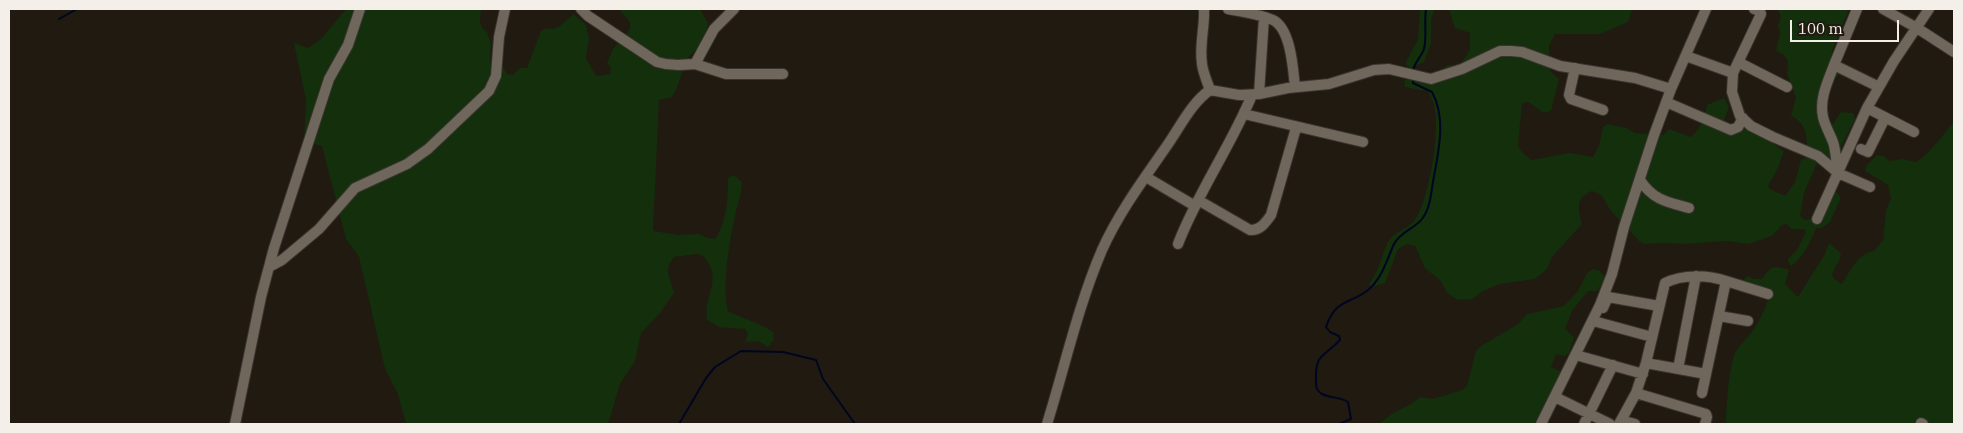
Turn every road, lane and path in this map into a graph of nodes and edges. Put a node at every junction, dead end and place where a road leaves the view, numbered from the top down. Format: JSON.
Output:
{"nodes":[{"id":1,"x":360,"y":9,"type":"edge"},
{"id":2,"x":505,"y":9,"type":"edge"},
{"id":3,"x":581,"y":9,"type":"edge"},
{"id":4,"x":734,"y":9,"type":"edge"},
{"id":5,"x":1204,"y":9,"type":"edge"},
{"id":6,"x":1228,"y":9,"type":"edge"},
{"id":7,"x":1706,"y":9,"type":"edge"},
{"id":8,"x":1754,"y":9,"type":"edge"},
{"id":9,"x":1857,"y":9,"type":"edge"},
{"id":10,"x":1883,"y":9,"type":"edge"},
{"id":11,"x":1929,"y":9,"type":"edge"},
{"id":12,"x":1264,"y":17,"type":"junction"},
{"id":13,"x":1916,"y":28,"type":"junction"},
{"id":14,"x":1954,"y":52,"type":"edge"},
{"id":15,"x":1686,"y":56,"type":"junction"},
{"id":16,"x":1738,"y":62,"type":"junction"},
{"id":17,"x":695,"y":64,"type":"junction"},
{"id":18,"x":1834,"y":65,"type":"junction"},
{"id":19,"x":1575,"y":68,"type":"junction"},
{"id":20,"x":1733,"y":73,"type":"junction"},
{"id":21,"x":783,"y":74,"type":"dead end"},
{"id":22,"x":1295,"y":87,"type":"junction"},
{"id":23,"x":1787,"y":87,"type":"dead end"},
{"id":24,"x":1879,"y":87,"type":"junction"},
{"id":25,"x":1671,"y":89,"type":"junction"},
{"id":26,"x":1210,"y":90,"type":"junction"},
{"id":27,"x":1256,"y":94,"type":"junction"},
{"id":28,"x":1666,"y":102,"type":"junction"},
{"id":29,"x":1867,"y":108,"type":"junction"},
{"id":30,"x":1603,"y":110,"type":"dead end"},
{"id":31,"x":1244,"y":114,"type":"junction"},
{"id":32,"x":1743,"y":118,"type":"junction"},
{"id":33,"x":1886,"y":118,"type":"junction"},
{"id":34,"x":1296,"y":128,"type":"junction"},
{"id":35,"x":1914,"y":132,"type":"dead end"},
{"id":36,"x":1363,"y":142,"type":"dead end"},
{"id":37,"x":1861,"y":148,"type":"dead end"},
{"id":38,"x":1838,"y":173,"type":"junction"},
{"id":39,"x":1146,"y":177,"type":"junction"},
{"id":40,"x":1640,"y":180,"type":"junction"},
{"id":41,"x":1870,"y":187,"type":"dead end"},
{"id":42,"x":1196,"y":203,"type":"junction"},
{"id":43,"x":1689,"y":208,"type":"dead end"},
{"id":44,"x":1817,"y":219,"type":"dead end"},
{"id":45,"x":1178,"y":244,"type":"dead end"},
{"id":46,"x":269,"y":267,"type":"junction"},
{"id":47,"x":1696,"y":276,"type":"junction"},
{"id":48,"x":1726,"y":281,"type":"junction"},
{"id":49,"x":1768,"y":294,"type":"dead end"},
{"id":50,"x":1660,"y":306,"type":"junction"},
{"id":51,"x":1719,"y":316,"type":"junction"},
{"id":52,"x":1748,"y":321,"type":"dead end"},
{"id":53,"x":1597,"y":322,"type":"junction"},
{"id":54,"x":1652,"y":337,"type":"junction"},
{"id":55,"x":1578,"y":355,"type":"junction"},
{"id":56,"x":1646,"y":363,"type":"junction"},
{"id":57,"x":1613,"y":365,"type":"junction"},
{"id":58,"x":1678,"y":369,"type":"junction"},
{"id":59,"x":1643,"y":374,"type":"junction"},
{"id":60,"x":1706,"y":374,"type":"junction"},
{"id":61,"x":1636,"y":392,"type":"junction"},
{"id":62,"x":1702,"y":393,"type":"dead end"},
{"id":63,"x":1555,"y":397,"type":"junction"},
{"id":64,"x":1589,"y":414,"type":"junction"},
{"id":65,"x":1620,"y":422,"type":"edge"},
{"id":66,"x":235,"y":424,"type":"edge"},
{"id":67,"x":1047,"y":424,"type":"edge"},
{"id":68,"x":1541,"y":424,"type":"edge"},
{"id":69,"x":1584,"y":424,"type":"edge"},
{"id":70,"x":1610,"y":424,"type":"edge"},
{"id":71,"x":1635,"y":424,"type":"edge"},
{"id":72,"x":1705,"y":424,"type":"edge"}],
"edges":[{"from":1,"to":46,"type":"street"},
{"from":2,"to":46,"type":"street"},
{"from":3,"to":17,"type":"street"},
{"from":4,"to":17,"type":"street"},
{"from":5,"to":26,"type":"street"},
{"from":6,"to":12,"type":"street"},
{"from":7,"to":15,"type":"street"},
{"from":8,"to":16,"type":"street"},
{"from":9,"to":18,"type":"street"},
{"from":10,"to":13,"type":"street"},
{"from":11,"to":13,"type":"street"},
{"from":12,"to":22,"type":"street"},
{"from":12,"to":27,"type":"street"},
{"from":13,"to":14,"type":"street"},
{"from":13,"to":24,"type":"street"},
{"from":15,"to":20,"type":"street"},
{"from":15,"to":25,"type":"street"},
{"from":16,"to":20,"type":"street"},
{"from":16,"to":23,"type":"street"},
{"from":17,"to":21,"type":"street"},
{"from":18,"to":24,"type":"street"},
{"from":18,"to":38,"type":"street"},
{"from":19,"to":22,"type":"street"},
{"from":19,"to":25,"type":"street"},
{"from":19,"to":30,"type":"street"},
{"from":20,"to":32,"type":"street"},
{"from":22,"to":27,"type":"street"},
{"from":24,"to":29,"type":"street"},
{"from":25,"to":28,"type":"street"},
{"from":26,"to":27,"type":"street"},
{"from":26,"to":39,"type":"street"},
{"from":27,"to":31,"type":"street"},
{"from":28,"to":32,"type":"street"},
{"from":28,"to":40,"type":"street"},
{"from":29,"to":33,"type":"street"},
{"from":29,"to":38,"type":"street"},
{"from":31,"to":34,"type":"street"},
{"from":31,"to":42,"type":"street"},
{"from":32,"to":38,"type":"street"},
{"from":33,"to":35,"type":"street"},
{"from":33,"to":37,"type":"street"},
{"from":34,"to":36,"type":"street"},
{"from":34,"to":42,"type":"street"},
{"from":38,"to":41,"type":"street"},
{"from":38,"to":44,"type":"street"},
{"from":39,"to":42,"type":"street"},
{"from":39,"to":67,"type":"street"},
{"from":40,"to":43,"type":"street"},
{"from":40,"to":55,"type":"street"},
{"from":42,"to":45,"type":"street"},
{"from":46,"to":66,"type":"street"},
{"from":47,"to":48,"type":"street"},
{"from":47,"to":50,"type":"street"},
{"from":47,"to":58,"type":"street"},
{"from":48,"to":49,"type":"street"},
{"from":48,"to":51,"type":"street"},
{"from":50,"to":53,"type":"street"},
{"from":50,"to":54,"type":"street"},
{"from":51,"to":52,"type":"street"},
{"from":51,"to":60,"type":"street"},
{"from":53,"to":54,"type":"street"},
{"from":53,"to":55,"type":"street"},
{"from":54,"to":56,"type":"street"},
{"from":55,"to":57,"type":"street"},
{"from":55,"to":63,"type":"street"},
{"from":56,"to":58,"type":"street"},
{"from":56,"to":59,"type":"street"},
{"from":57,"to":59,"type":"street"},
{"from":57,"to":64,"type":"street"},
{"from":58,"to":60,"type":"street"},
{"from":59,"to":61,"type":"street"},
{"from":60,"to":62,"type":"street"},
{"from":61,"to":65,"type":"street"},
{"from":61,"to":72,"type":"street"},
{"from":63,"to":64,"type":"street"},
{"from":63,"to":68,"type":"street"},
{"from":64,"to":69,"type":"street"},
{"from":64,"to":70,"type":"street"},
{"from":65,"to":71,"type":"street"}]}
